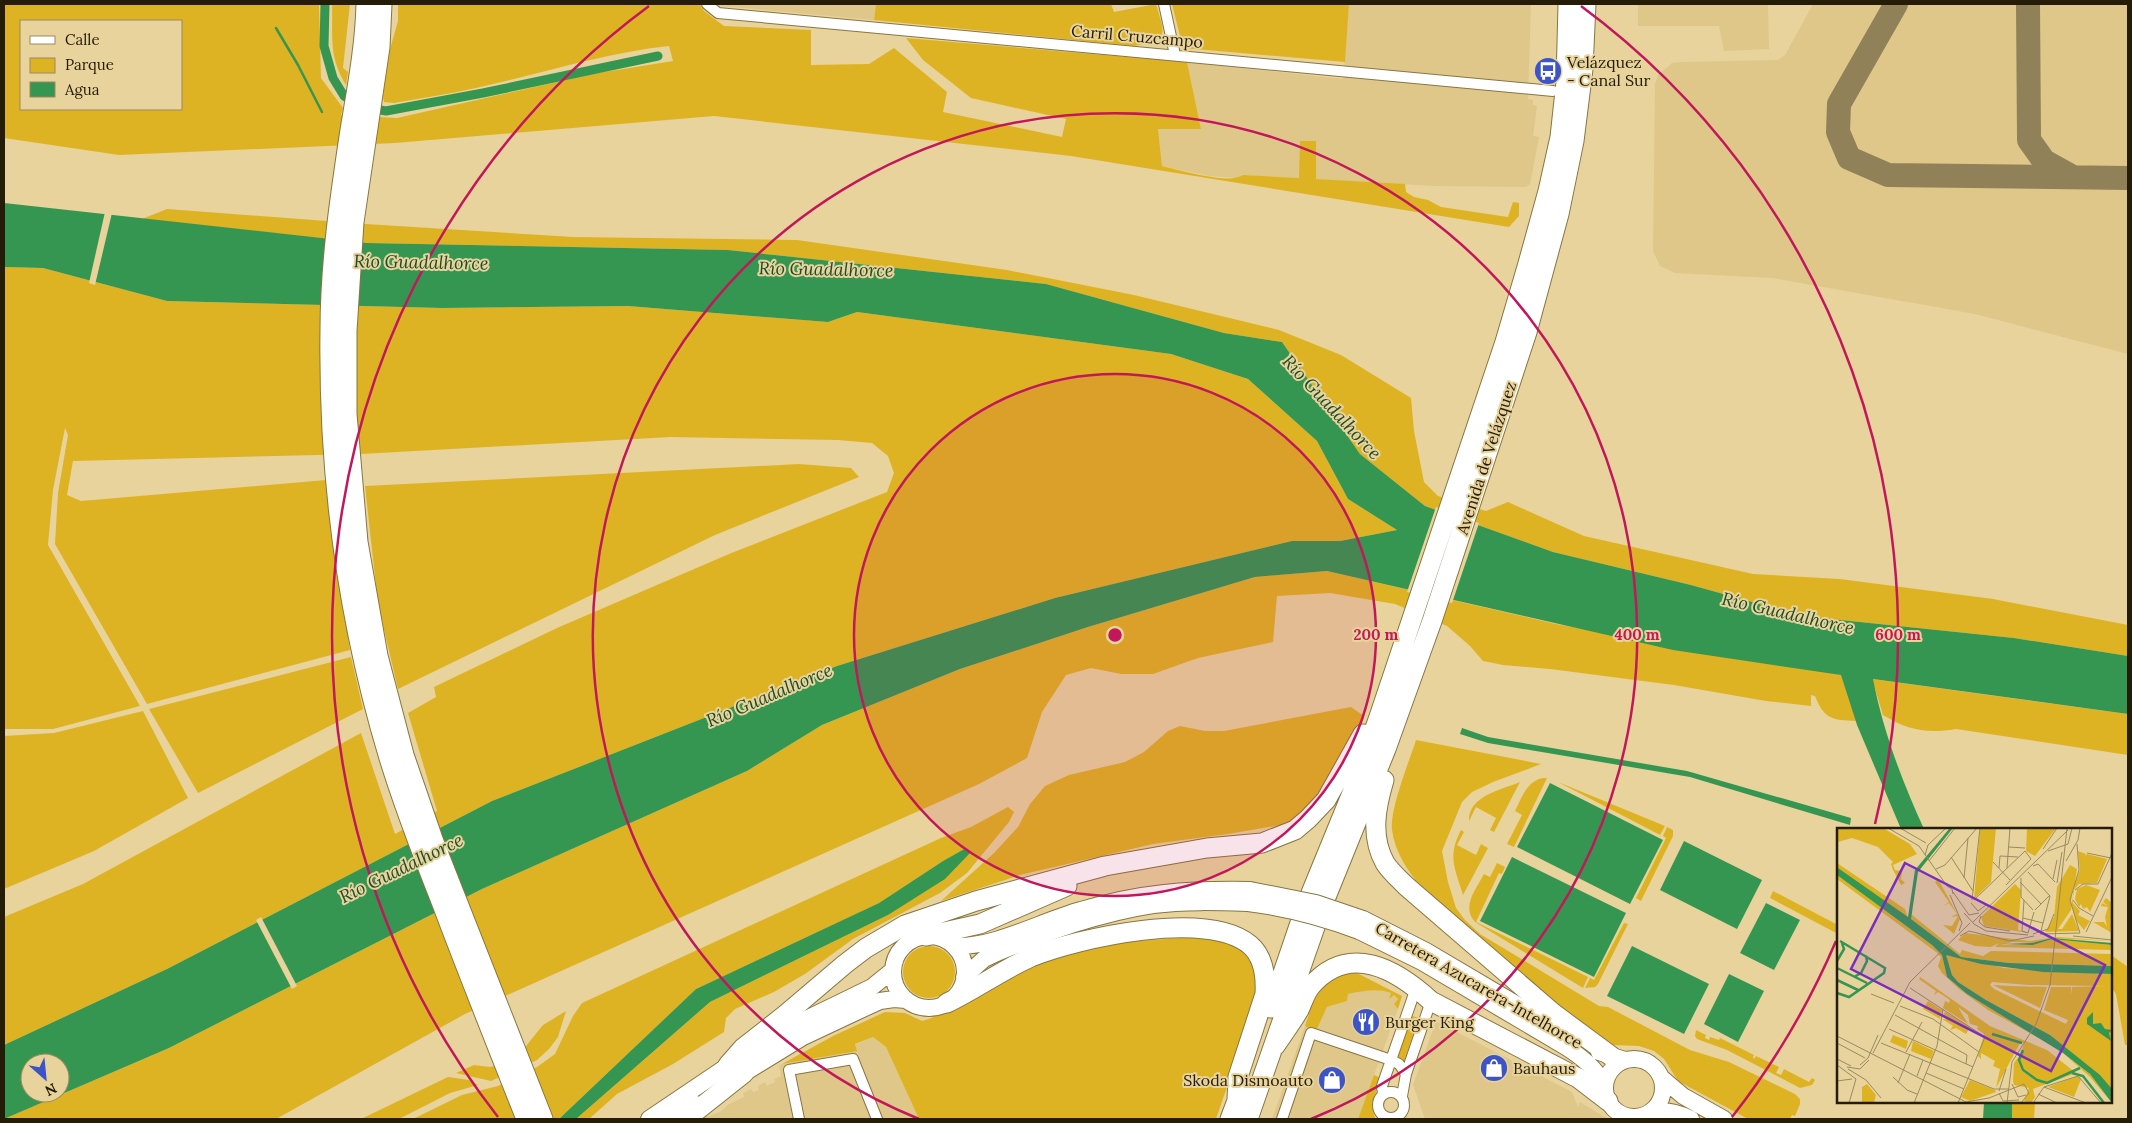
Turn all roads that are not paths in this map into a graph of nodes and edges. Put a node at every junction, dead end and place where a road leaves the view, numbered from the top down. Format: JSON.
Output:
{"nodes":[{"id":1,"x":366,"y":4,"type":"edge"},
{"id":2,"x":382,"y":4,"type":"edge"},
{"id":3,"x":707,"y":4,"type":"edge"},
{"id":4,"x":1164,"y":4,"type":"edge"},
{"id":5,"x":1556,"y":4,"type":"edge"},
{"id":6,"x":1568,"y":4,"type":"edge"},
{"id":7,"x":1586,"y":4,"type":"edge"},
{"id":8,"x":372,"y":46,"type":"junction"},
{"id":9,"x":1175,"y":55,"type":"junction"},
{"id":10,"x":1553,"y":91,"type":"junction"},
{"id":11,"x":1527,"y":267,"type":"junction"},
{"id":12,"x":1389,"y":716,"type":"junction"},
{"id":13,"x":1154,"y":857,"type":"junction"},
{"id":14,"x":1249,"y":896,"type":"junction"},
{"id":15,"x":1314,"y":908,"type":"junction"},
{"id":16,"x":1361,"y":925,"type":"junction"},
{"id":17,"x":926,"y":936,"type":"junction"},
{"id":18,"x":954,"y":946,"type":"junction"},
{"id":19,"x":893,"y":970,"type":"junction"},
{"id":20,"x":964,"y":976,"type":"junction"},
{"id":21,"x":1416,"y":988,"type":"junction"},
{"id":22,"x":906,"y":1000,"type":"junction"},
{"id":23,"x":1430,"y":1001,"type":"junction"},
{"id":24,"x":947,"y":1003,"type":"junction"},
{"id":25,"x":1275,"y":1046,"type":"junction"},
{"id":26,"x":1619,"y":1058,"type":"junction"},
{"id":27,"x":1391,"y":1060,"type":"junction"},
{"id":28,"x":736,"y":1069,"type":"junction"},
{"id":29,"x":1406,"y":1074,"type":"junction"},
{"id":30,"x":1663,"y":1079,"type":"junction"},
{"id":31,"x":1382,"y":1094,"type":"junction"},
{"id":32,"x":1606,"y":1094,"type":"junction"},
{"id":33,"x":1402,"y":1096,"type":"junction"},
{"id":34,"x":1237,"y":1100,"type":"junction"},
{"id":35,"x":1404,"y":1108,"type":"junction"},
{"id":36,"x":1652,"y":1111,"type":"junction"},
{"id":37,"x":1387,"y":1118,"type":"edge"},
{"id":38,"x":526,"y":1119,"type":"edge"},
{"id":39,"x":543,"y":1119,"type":"edge"},
{"id":40,"x":649,"y":1119,"type":"edge"},
{"id":41,"x":672,"y":1119,"type":"edge"},
{"id":42,"x":686,"y":1119,"type":"edge"},
{"id":43,"x":799,"y":1119,"type":"edge"},
{"id":44,"x":877,"y":1119,"type":"edge"},
{"id":45,"x":1230,"y":1119,"type":"edge"},
{"id":46,"x":1248,"y":1119,"type":"edge"},
{"id":47,"x":1282,"y":1119,"type":"edge"},
{"id":48,"x":1409,"y":1119,"type":"edge"},
{"id":49,"x":1691,"y":1119,"type":"edge"},
{"id":50,"x":1724,"y":1119,"type":"edge"}],
"edges":[{"from":1,"to":8,"type":"highway"},
{"from":2,"to":8,"type":"highway"},
{"from":3,"to":9,"type":"street","name":"Carril Cruzcampo"},
{"from":4,"to":9,"type":"street"},
{"from":5,"to":10,"type":"highway"},
{"from":6,"to":11,"type":"highway","name":"Avenida de Velázquez"},
{"from":7,"to":12,"type":"highway","name":"Avenida de Velázquez"},
{"from":8,"to":38,"type":"highway"},
{"from":8,"to":39,"type":"highway"},
{"from":9,"to":10,"type":"street","name":"Carril Cruzcampo"},
{"from":10,"to":11,"type":"highway"},
{"from":11,"to":12,"type":"highway","name":"Avenida de Velázquez"},
{"from":12,"to":13,"type":"highway"},
{"from":12,"to":15,"type":"highway","name":"Avenida de Velázquez"},
{"from":12,"to":26,"type":"highway"},
{"from":13,"to":17,"type":"highway"},
{"from":13,"to":28,"type":"highway"},
{"from":14,"to":15,"type":"main road","name":"Carretera Azucarera-Intelhorce","bridge":true},
{"from":14,"to":18,"type":"main road","name":"Carretera Azucarera-Intelhorce"},
{"from":14,"to":20,"type":"main road","name":"Carretera Azucarera-Intelhorce"},
{"from":15,"to":16,"type":"main road","name":"Carretera Azucarera-Intelhorce","bridge":true},
{"from":15,"to":25,"type":"highway","name":"Avenida de Velázquez"},
{"from":15,"to":34,"type":"highway","name":"Avenida de Velázquez"},
{"from":16,"to":26,"type":"main road","name":"Carretera Azucarera-Intelhorce"},
{"from":16,"to":32,"type":"main road","name":"Carretera Azucarera-Intelhorce"},
{"from":17,"to":18,"type":"main road"},
{"from":17,"to":19,"type":"main road"},
{"from":18,"to":20,"type":"main road"},
{"from":19,"to":22,"type":"main road"},
{"from":19,"to":28,"type":"main road"},
{"from":20,"to":24,"type":"main road"},
{"from":21,"to":23,"type":"highway"},
{"from":21,"to":25,"type":"highway"},
{"from":21,"to":27,"type":"street"},
{"from":22,"to":24,"type":"main road"},
{"from":22,"to":28,"type":"main road"},
{"from":23,"to":29,"type":"street"},
{"from":23,"to":32,"type":"highway"},
{"from":24,"to":34,"type":"highway"},
{"from":25,"to":46,"type":"highway","name":"Avenida de Velázquez"},
{"from":26,"to":30,"type":"main road"},
{"from":26,"to":32,"type":"main road"},
{"from":27,"to":29,"type":"street"},
{"from":27,"to":31,"type":"street"},
{"from":27,"to":47,"type":"street"},
{"from":28,"to":40,"type":"main road"},
{"from":28,"to":41,"type":"main road"},
{"from":28,"to":42,"type":"highway"},
{"from":29,"to":33,"type":"street"},
{"from":30,"to":36,"type":"main road"},
{"from":30,"to":50,"type":"main road"},
{"from":31,"to":33,"type":"street"},
{"from":31,"to":37,"type":"street"},
{"from":32,"to":36,"type":"main road"},
{"from":33,"to":35,"type":"street"},
{"from":34,"to":45,"type":"highway","name":"Avenida de Velázquez"},
{"from":35,"to":37,"type":"street"},
{"from":35,"to":48,"type":"street"},
{"from":36,"to":49,"type":"main road"},
{"from":43,"to":44,"type":"street"}]}
